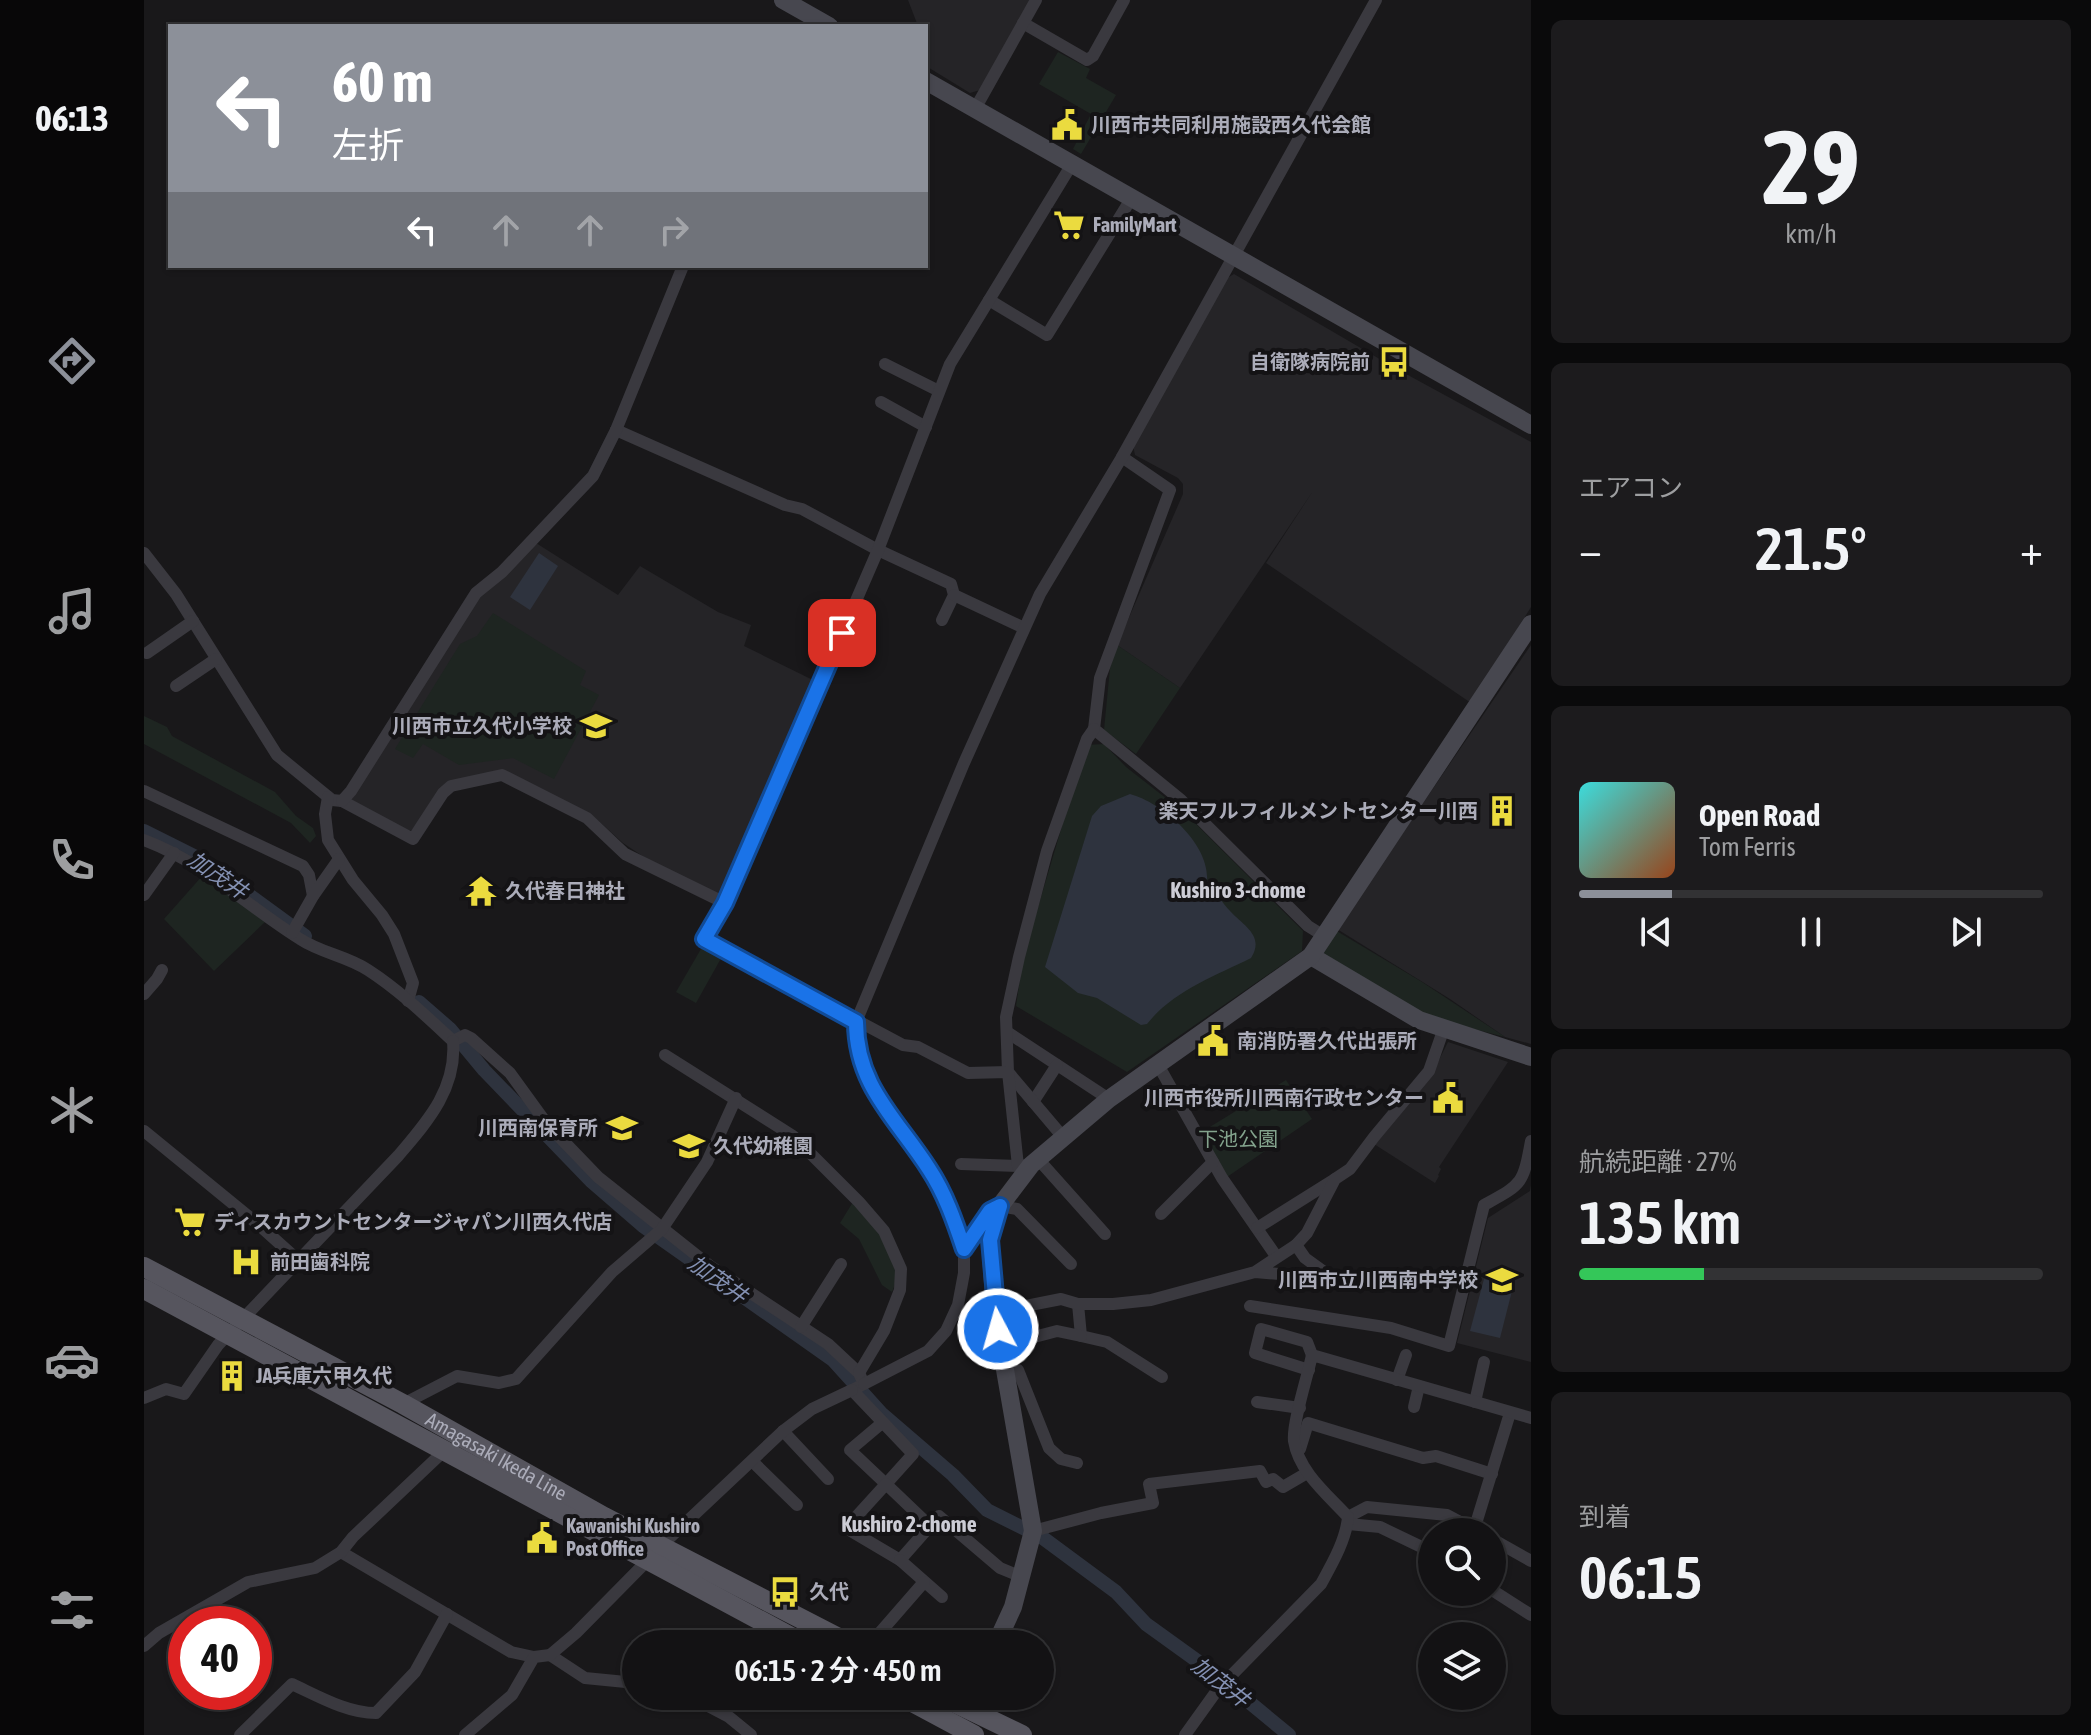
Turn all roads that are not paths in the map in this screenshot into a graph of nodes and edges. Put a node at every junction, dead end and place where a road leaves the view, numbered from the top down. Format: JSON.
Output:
{"nodes":[{"id":1,"x":783,"y":0,"type":"edge"},
{"id":2,"x":1036,"y":0,"type":"edge"},
{"id":3,"x":1124,"y":0,"type":"edge"},
{"id":4,"x":1376,"y":0,"type":"edge"},
{"id":5,"x":1023,"y":23,"type":"junction"},
{"id":6,"x":821,"y":24,"type":"edge"},
{"id":7,"x":928,"y":82,"type":"edge"},
{"id":8,"x":975,"y":109,"type":"junction"},
{"id":9,"x":1072,"y":164,"type":"junction"},
{"id":10,"x":1131,"y":199,"type":"junction"},
{"id":11,"x":1233,"y":258,"type":"junction"},
{"id":12,"x":682,"y":268,"type":"edge"},
{"id":13,"x":989,"y":300,"type":"junction"},
{"id":14,"x":885,"y":364,"type":"dead end"},
{"id":15,"x":939,"y":391,"type":"junction"},
{"id":16,"x":881,"y":402,"type":"dead end"},
{"id":17,"x":1531,"y":425,"type":"edge"},
{"id":18,"x":926,"y":427,"type":"junction"},
{"id":19,"x":616,"y":430,"type":"junction"},
{"id":20,"x":1122,"y":457,"type":"junction"},
{"id":21,"x":878,"y":550,"type":"junction"},
{"id":22,"x":144,"y":553,"type":"edge"},
{"id":23,"x":954,"y":595,"type":"junction"},
{"id":24,"x":942,"y":620,"type":"dead end"},
{"id":25,"x":193,"y":621,"type":"junction"},
{"id":26,"x":1531,"y":624,"type":"edge"},
{"id":27,"x":1024,"y":628,"type":"junction"},
{"id":28,"x":147,"y":653,"type":"dead end"},
{"id":29,"x":216,"y":659,"type":"junction"},
{"id":30,"x":176,"y":686,"type":"dead end"},
{"id":31,"x":1094,"y":729,"type":"junction"},
{"id":32,"x":144,"y":791,"type":"edge"},
{"id":33,"x":328,"y":797,"type":"junction"},
{"id":34,"x":342,"y":801,"type":"junction"},
{"id":35,"x":144,"y":840,"type":"edge"},
{"id":36,"x":174,"y":853,"type":"junction"},
{"id":37,"x":339,"y":859,"type":"junction"},
{"id":38,"x":144,"y":895,"type":"edge"},
{"id":39,"x":313,"y":896,"type":"junction"},
{"id":40,"x":725,"y":903,"type":"junction"},
{"id":41,"x":292,"y":933,"type":"junction"},
{"id":42,"x":1324,"y":936,"type":"junction"},
{"id":43,"x":1311,"y":956,"type":"junction"},
{"id":44,"x":162,"y":970,"type":"dead end"},
{"id":45,"x":144,"y":994,"type":"edge"},
{"id":46,"x":408,"y":1001,"type":"junction"},
{"id":47,"x":856,"y":1022,"type":"junction"},
{"id":48,"x":1444,"y":1028,"type":"junction"},
{"id":49,"x":1007,"y":1032,"type":"junction"},
{"id":50,"x":453,"y":1041,"type":"junction"},
{"id":51,"x":665,"y":1055,"type":"dead end"},
{"id":52,"x":1531,"y":1057,"type":"edge"},
{"id":53,"x":1157,"y":1063,"type":"junction"},
{"id":54,"x":1057,"y":1065,"type":"junction"},
{"id":55,"x":1008,"y":1072,"type":"junction"},
{"id":56,"x":736,"y":1098,"type":"junction"},
{"id":57,"x":1109,"y":1099,"type":"junction"},
{"id":58,"x":1033,"y":1102,"type":"junction"},
{"id":59,"x":144,"y":1131,"type":"edge"},
{"id":60,"x":1063,"y":1137,"type":"junction"},
{"id":61,"x":1531,"y":1141,"type":"edge"},
{"id":62,"x":1213,"y":1162,"type":"junction"},
{"id":63,"x":1029,"y":1163,"type":"junction"},
{"id":64,"x":961,"y":1164,"type":"dead end"},
{"id":65,"x":1335,"y":1179,"type":"junction"},
{"id":66,"x":1000,"y":1206,"type":"junction"},
{"id":67,"x":1161,"y":1214,"type":"dead end"},
{"id":68,"x":1257,"y":1228,"type":"junction"},
{"id":69,"x":662,"y":1229,"type":"junction"},
{"id":70,"x":1105,"y":1234,"type":"dead end"},
{"id":71,"x":1296,"y":1245,"type":"junction"},
{"id":72,"x":964,"y":1249,"type":"junction"},
{"id":73,"x":1276,"y":1256,"type":"junction"},
{"id":74,"x":299,"y":1261,"type":"junction"},
{"id":75,"x":841,"y":1264,"type":"dead end"},
{"id":76,"x":1071,"y":1264,"type":"dead end"},
{"id":77,"x":144,"y":1267,"type":"edge"},
{"id":78,"x":1255,"y":1272,"type":"junction"},
{"id":79,"x":144,"y":1289,"type":"edge"},
{"id":80,"x":1078,"y":1304,"type":"junction"},
{"id":81,"x":1250,"y":1306,"type":"dead end"},
{"id":82,"x":995,"y":1312,"type":"junction"},
{"id":83,"x":244,"y":1319,"type":"junction"},
{"id":84,"x":801,"y":1327,"type":"junction"},
{"id":85,"x":229,"y":1334,"type":"junction"},
{"id":86,"x":1081,"y":1336,"type":"junction"},
{"id":87,"x":1000,"y":1346,"type":"junction"},
{"id":88,"x":1312,"y":1355,"type":"junction"},
{"id":89,"x":1406,"y":1355,"type":"dead end"},
{"id":90,"x":1484,"y":1362,"type":"dead end"},
{"id":91,"x":1006,"y":1370,"type":"junction"},
{"id":92,"x":1309,"y":1370,"type":"junction"},
{"id":93,"x":1162,"y":1377,"type":"dead end"},
{"id":94,"x":1397,"y":1380,"type":"junction"},
{"id":95,"x":858,"y":1382,"type":"junction"},
{"id":96,"x":1419,"y":1386,"type":"junction"},
{"id":97,"x":144,"y":1398,"type":"edge"},
{"id":98,"x":1257,"y":1402,"type":"dead end"},
{"id":99,"x":1475,"y":1402,"type":"junction"},
{"id":100,"x":403,"y":1404,"type":"junction"},
{"id":101,"x":1414,"y":1407,"type":"dead end"},
{"id":102,"x":1300,"y":1408,"type":"junction"},
{"id":103,"x":1510,"y":1413,"type":"junction"},
{"id":104,"x":1531,"y":1418,"type":"edge"},
{"id":105,"x":882,"y":1423,"type":"junction"},
{"id":106,"x":783,"y":1431,"type":"junction"},
{"id":107,"x":1297,"y":1451,"type":"junction"},
{"id":108,"x":443,"y":1452,"type":"junction"},
{"id":109,"x":753,"y":1462,"type":"junction"},
{"id":110,"x":1077,"y":1463,"type":"dead end"},
{"id":111,"x":1307,"y":1473,"type":"junction"},
{"id":112,"x":1492,"y":1474,"type":"junction"},
{"id":113,"x":828,"y":1479,"type":"dead end"},
{"id":114,"x":886,"y":1484,"type":"junction"},
{"id":115,"x":797,"y":1505,"type":"dead end"},
{"id":116,"x":1452,"y":1518,"type":"edge"},
{"id":117,"x":1480,"y":1518,"type":"edge"},
{"id":118,"x":1348,"y":1520,"type":"junction"},
{"id":119,"x":930,"y":1526,"type":"junction"},
{"id":120,"x":1033,"y":1531,"type":"junction"},
{"id":121,"x":1418,"y":1545,"type":"edge"},
{"id":122,"x":1506,"y":1546,"type":"edge"},
{"id":123,"x":341,"y":1552,"type":"junction"},
{"id":124,"x":655,"y":1553,"type":"junction"},
{"id":125,"x":1530,"y":1558,"type":"edge"},
{"id":126,"x":900,"y":1560,"type":"junction"},
{"id":127,"x":1022,"y":1577,"type":"junction"},
{"id":128,"x":924,"y":1582,"type":"junction"},
{"id":129,"x":942,"y":1597,"type":"dead end"},
{"id":130,"x":1506,"y":1599,"type":"edge"},
{"id":131,"x":447,"y":1614,"type":"junction"},
{"id":132,"x":1531,"y":1615,"type":"edge"},
{"id":133,"x":781,"y":1630,"type":"edge"},
{"id":134,"x":820,"y":1630,"type":"edge"},
{"id":135,"x":882,"y":1630,"type":"edge"},
{"id":136,"x":1002,"y":1630,"type":"edge"},
{"id":137,"x":144,"y":1646,"type":"edge"},
{"id":138,"x":550,"y":1655,"type":"junction"},
{"id":139,"x":534,"y":1657,"type":"junction"},
{"id":140,"x":622,"y":1682,"type":"edge"},
{"id":141,"x":716,"y":1710,"type":"edge"},
{"id":142,"x":963,"y":1710,"type":"edge"},
{"id":143,"x":240,"y":1735,"type":"edge"},
{"id":144,"x":465,"y":1735,"type":"edge"},
{"id":145,"x":751,"y":1735,"type":"edge"},
{"id":146,"x":974,"y":1735,"type":"edge"},
{"id":147,"x":1022,"y":1735,"type":"edge"},
{"id":148,"x":1185,"y":1735,"type":"edge"}],
"edges":[{"from":1,"to":6,"type":"street"},
{"from":2,"to":5,"type":"street"},
{"from":3,"to":5,"type":"street"},
{"from":4,"to":11,"type":"street"},
{"from":5,"to":8,"type":"street"},
{"from":7,"to":8,"type":"street"},
{"from":8,"to":9,"type":"street"},
{"from":9,"to":10,"type":"street"},
{"from":9,"to":13,"type":"street"},
{"from":10,"to":11,"type":"street"},
{"from":10,"to":13,"type":"street"},
{"from":11,"to":17,"type":"street"},
{"from":11,"to":20,"type":"street"},
{"from":12,"to":19,"type":"street"},
{"from":13,"to":15,"type":"street"},
{"from":14,"to":15,"type":"street"},
{"from":15,"to":18,"type":"street"},
{"from":16,"to":18,"type":"street"},
{"from":18,"to":21,"type":"street"},
{"from":19,"to":21,"type":"street"},
{"from":19,"to":34,"type":"street"},
{"from":20,"to":27,"type":"street"},
{"from":20,"to":31,"type":"street"},
{"from":21,"to":23,"type":"street"},
{"from":21,"to":40,"type":"street"},
{"from":22,"to":25,"type":"street"},
{"from":23,"to":24,"type":"street"},
{"from":23,"to":27,"type":"street"},
{"from":25,"to":28,"type":"street"},
{"from":25,"to":29,"type":"street"},
{"from":26,"to":42,"type":"street"},
{"from":27,"to":47,"type":"street"},
{"from":29,"to":30,"type":"street"},
{"from":29,"to":33,"type":"street"},
{"from":31,"to":42,"type":"street"},
{"from":31,"to":49,"type":"street"},
{"from":32,"to":39,"type":"street"},
{"from":33,"to":34,"type":"street"},
{"from":33,"to":37,"type":"street"},
{"from":34,"to":40,"type":"street"},
{"from":35,"to":36,"type":"street"},
{"from":36,"to":38,"type":"street"},
{"from":36,"to":41,"type":"street"},
{"from":37,"to":39,"type":"street"},
{"from":37,"to":46,"type":"street"},
{"from":39,"to":41,"type":"street"},
{"from":40,"to":47,"type":"street"},
{"from":41,"to":46,"type":"street"},
{"from":42,"to":43,"type":"street"},
{"from":43,"to":48,"type":"street"},
{"from":43,"to":53,"type":"street"},
{"from":44,"to":45,"type":"street"},
{"from":46,"to":50,"type":"street"},
{"from":47,"to":55,"type":"street"},
{"from":47,"to":72,"type":"street"},
{"from":48,"to":52,"type":"street"},
{"from":48,"to":65,"type":"street"},
{"from":49,"to":54,"type":"street"},
{"from":49,"to":55,"type":"street"},
{"from":50,"to":69,"type":"street"},
{"from":50,"to":74,"type":"street"},
{"from":51,"to":56,"type":"street"},
{"from":53,"to":57,"type":"street"},
{"from":53,"to":62,"type":"street"},
{"from":54,"to":57,"type":"street"},
{"from":54,"to":58,"type":"street"},
{"from":55,"to":58,"type":"street"},
{"from":55,"to":63,"type":"street"},
{"from":56,"to":69,"type":"street"},
{"from":56,"to":95,"type":"street"},
{"from":57,"to":60,"type":"street"},
{"from":58,"to":60,"type":"street"},
{"from":59,"to":74,"type":"street"},
{"from":60,"to":63,"type":"street"},
{"from":61,"to":81,"type":"street"},
{"from":62,"to":67,"type":"street"},
{"from":62,"to":68,"type":"street"},
{"from":63,"to":64,"type":"street"},
{"from":63,"to":66,"type":"street"},
{"from":63,"to":70,"type":"street"},
{"from":65,"to":68,"type":"street"},
{"from":65,"to":71,"type":"street"},
{"from":66,"to":72,"type":"street"},
{"from":66,"to":76,"type":"street"},
{"from":66,"to":82,"type":"street"},
{"from":68,"to":73,"type":"street"},
{"from":69,"to":84,"type":"street"},
{"from":69,"to":100,"type":"street"},
{"from":71,"to":73,"type":"street"},
{"from":71,"to":78,"type":"street"},
{"from":72,"to":95,"type":"street"},
{"from":73,"to":78,"type":"street"},
{"from":74,"to":83,"type":"street"},
{"from":75,"to":84,"type":"street"},
{"from":77,"to":83,"type":"main road","name":"Amagasaki Ikeda Line"},
{"from":78,"to":80,"type":"street"},
{"from":79,"to":85,"type":"main road","name":"Amagasaki Ikeda Line"},
{"from":80,"to":82,"type":"street"},
{"from":80,"to":86,"type":"street"},
{"from":82,"to":87,"type":"street"},
{"from":83,"to":85,"type":"street"},
{"from":83,"to":100,"type":"main road","name":"Amagasaki Ikeda Line"},
{"from":84,"to":95,"type":"street"},
{"from":85,"to":97,"type":"street"},
{"from":85,"to":108,"type":"main road","name":"Amagasaki Ikeda Line"},
{"from":86,"to":87,"type":"street"},
{"from":86,"to":93,"type":"street"},
{"from":87,"to":91,"type":"street"},
{"from":88,"to":92,"type":"street"},
{"from":88,"to":92,"type":"street"},
{"from":88,"to":94,"type":"street"},
{"from":89,"to":94,"type":"street"},
{"from":90,"to":99,"type":"street"},
{"from":91,"to":110,"type":"street"},
{"from":91,"to":120,"type":"street"},
{"from":92,"to":102,"type":"street"},
{"from":94,"to":96,"type":"street"},
{"from":95,"to":105,"type":"street"},
{"from":95,"to":106,"type":"street"},
{"from":96,"to":99,"type":"street"},
{"from":96,"to":101,"type":"street"},
{"from":98,"to":102,"type":"street"},
{"from":99,"to":103,"type":"street"},
{"from":100,"to":124,"type":"main road","name":"Amagasaki Ikeda Line"},
{"from":102,"to":107,"type":"street"},
{"from":103,"to":104,"type":"street"},
{"from":103,"to":112,"type":"street"},
{"from":105,"to":114,"type":"street"},
{"from":105,"to":114,"type":"street"},
{"from":106,"to":109,"type":"street"},
{"from":106,"to":113,"type":"street"},
{"from":107,"to":111,"type":"street"},
{"from":107,"to":112,"type":"street"},
{"from":108,"to":123,"type":"street"},
{"from":108,"to":124,"type":"main road","name":"Amagasaki Ikeda Line"},
{"from":109,"to":115,"type":"street"},
{"from":109,"to":124,"type":"street"},
{"from":111,"to":118,"type":"street"},
{"from":111,"to":120,"type":"street"},
{"from":112,"to":117,"type":"street"},
{"from":114,"to":119,"type":"street"},
{"from":114,"to":126,"type":"street"},
{"from":116,"to":118,"type":"street"},
{"from":118,"to":121,"type":"street"},
{"from":118,"to":148,"type":"street"},
{"from":119,"to":126,"type":"street"},
{"from":119,"to":127,"type":"street"},
{"from":120,"to":127,"type":"street"},
{"from":122,"to":125,"type":"street"},
{"from":123,"to":131,"type":"street"},
{"from":123,"to":137,"type":"street"},
{"from":124,"to":133,"type":"main road","name":"Amagasaki Ikeda Line"},
{"from":124,"to":134,"type":"main road","name":"Amagasaki Ikeda Line"},
{"from":124,"to":138,"type":"street"},
{"from":126,"to":128,"type":"street"},
{"from":127,"to":136,"type":"street"},
{"from":128,"to":129,"type":"street"},
{"from":128,"to":135,"type":"street"},
{"from":130,"to":132,"type":"street"},
{"from":131,"to":139,"type":"street"},
{"from":131,"to":143,"type":"street"},
{"from":138,"to":139,"type":"street"},
{"from":138,"to":140,"type":"street"},
{"from":139,"to":144,"type":"street"},
{"from":141,"to":145,"type":"street"},
{"from":142,"to":146,"type":"main road"},
{"from":142,"to":147,"type":"main road"}]}
